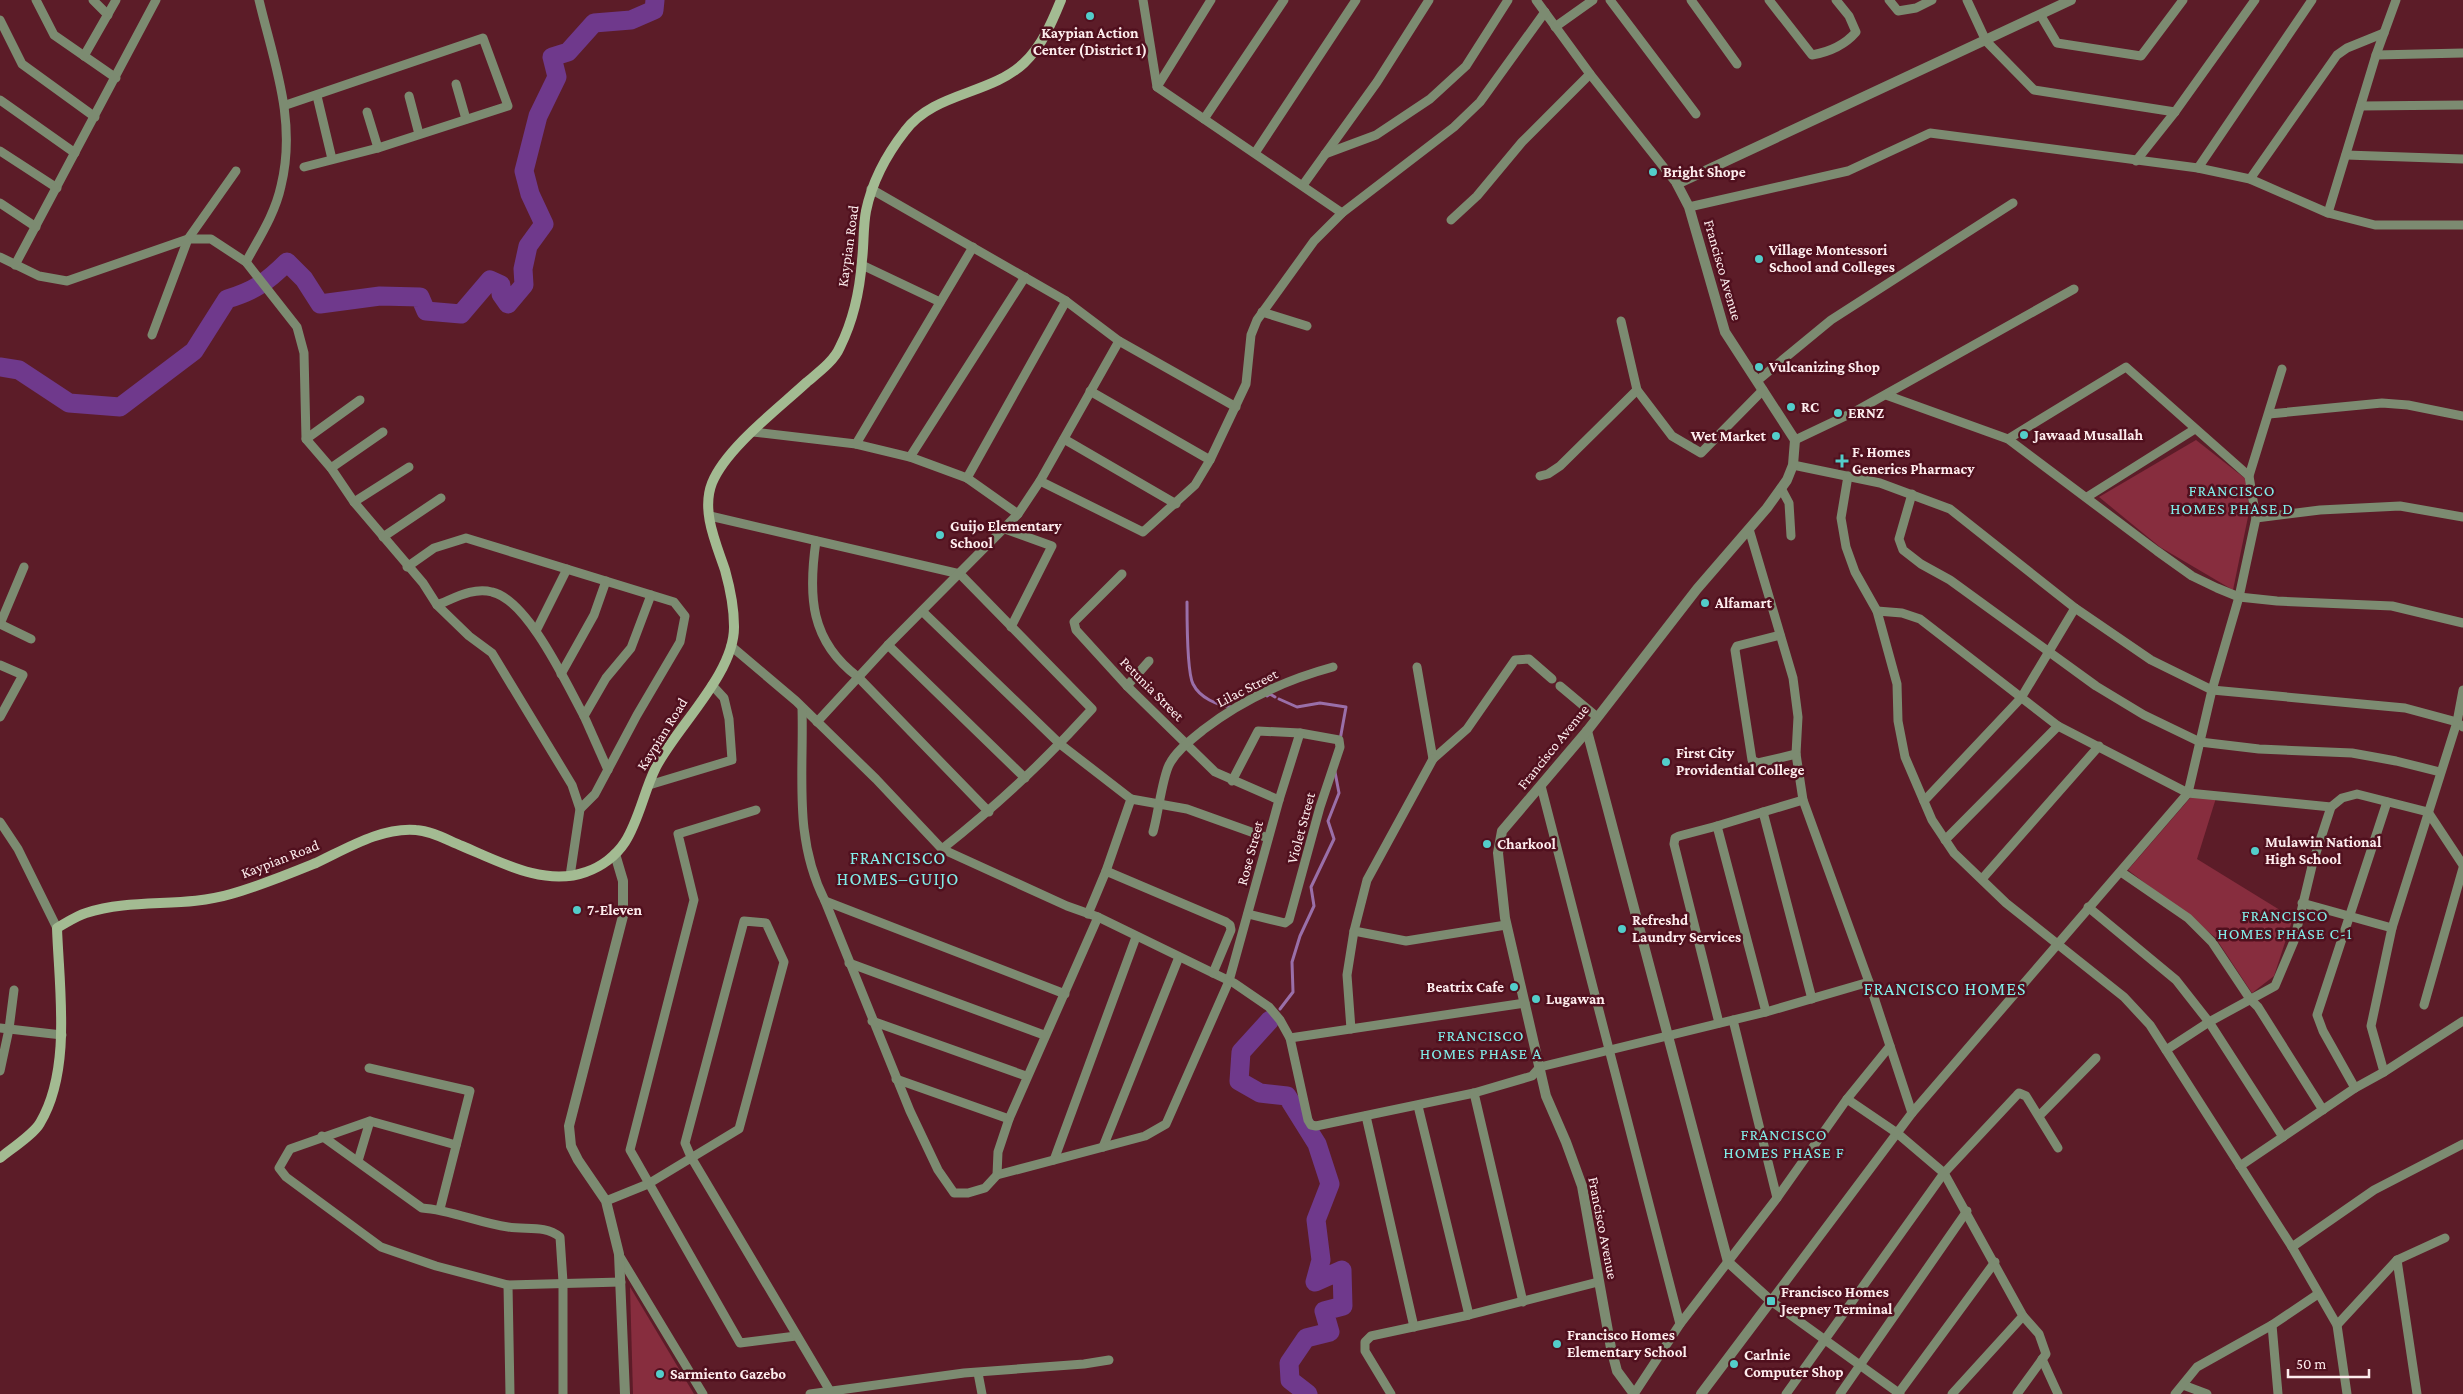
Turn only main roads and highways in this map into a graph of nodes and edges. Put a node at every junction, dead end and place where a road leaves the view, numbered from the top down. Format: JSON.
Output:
{"nodes":[{"id":1,"x":1061,"y":0,"type":"edge"},
{"id":2,"x":0,"y":1158,"type":"edge"}],
"edges":[{"from":1,"to":2,"type":"main road","name":"Kaypian Road"}]}
